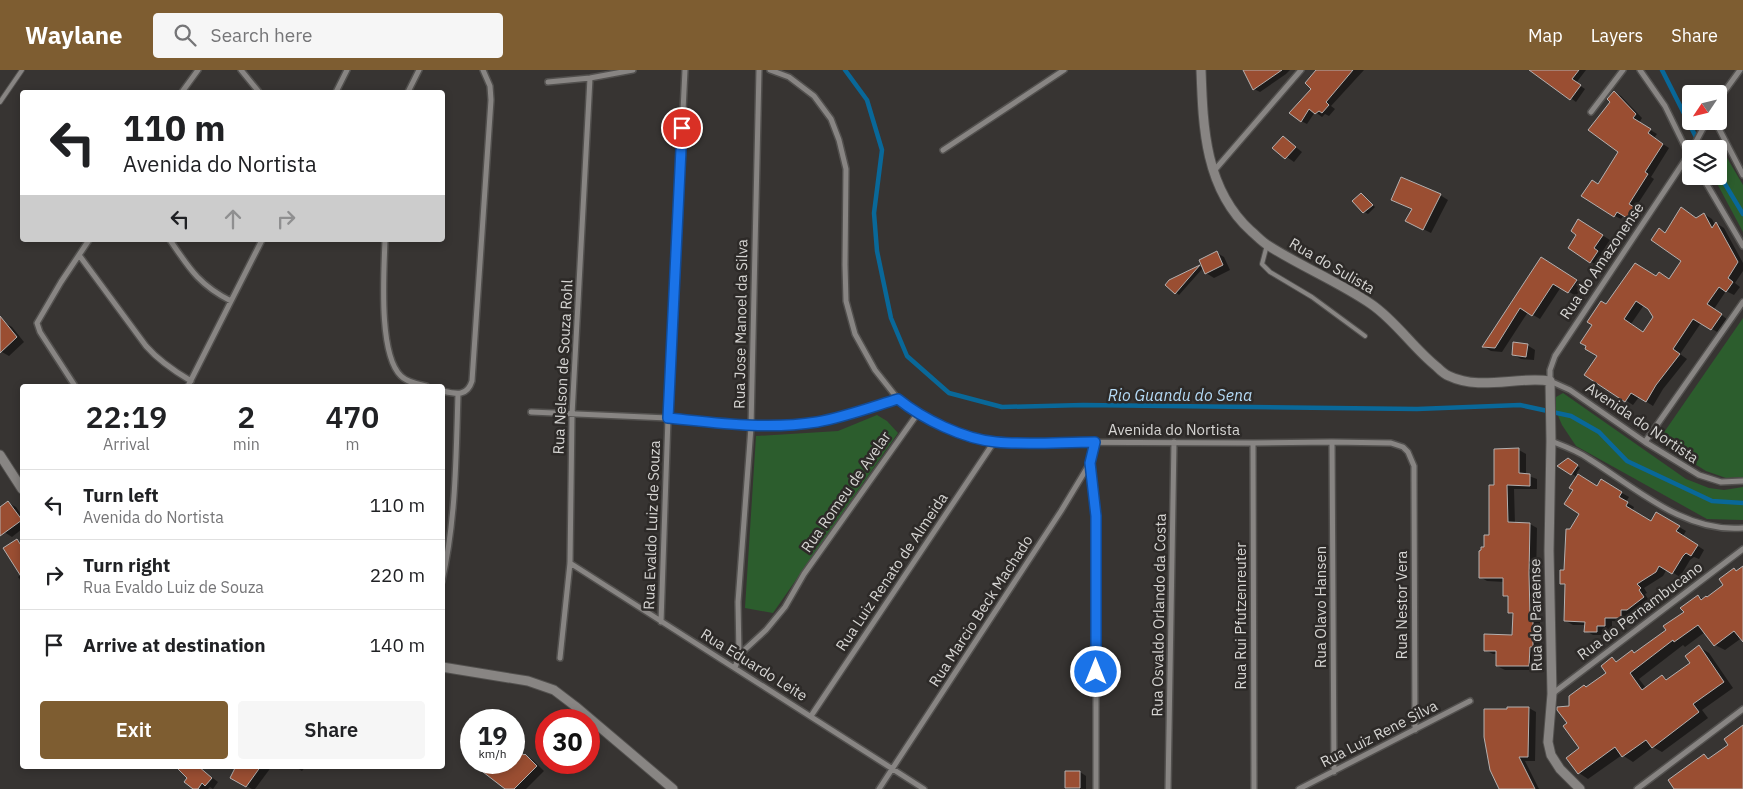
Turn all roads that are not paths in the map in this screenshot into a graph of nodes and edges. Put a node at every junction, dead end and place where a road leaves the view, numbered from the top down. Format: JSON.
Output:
{"nodes":[{"id":1,"x":22,"y":70,"type":"edge"},
{"id":2,"x":198,"y":70,"type":"edge"},
{"id":3,"x":241,"y":70,"type":"edge"},
{"id":4,"x":419,"y":70,"type":"edge"},
{"id":5,"x":483,"y":70,"type":"edge"},
{"id":6,"x":633,"y":70,"type":"edge"},
{"id":7,"x":685,"y":70,"type":"edge"},
{"id":8,"x":759,"y":70,"type":"edge"},
{"id":9,"x":770,"y":70,"type":"edge"},
{"id":10,"x":1064,"y":70,"type":"edge"},
{"id":11,"x":1201,"y":70,"type":"edge"},
{"id":12,"x":1301,"y":70,"type":"edge"},
{"id":13,"x":1624,"y":70,"type":"edge"},
{"id":14,"x":1640,"y":70,"type":"edge"},
{"id":15,"x":1740,"y":70,"type":"edge"},
{"id":16,"x":346,"y":71,"type":"edge"},
{"id":17,"x":590,"y":78,"type":"junction"},
{"id":18,"x":548,"y":82,"type":"dead end"},
{"id":19,"x":1728,"y":87,"type":"edge"},
{"id":20,"x":183,"y":90,"type":"edge"},
{"id":21,"x":257,"y":90,"type":"edge"},
{"id":22,"x":337,"y":90,"type":"edge"},
{"id":23,"x":409,"y":90,"type":"edge"},
{"id":24,"x":0,"y":102,"type":"edge"},
{"id":25,"x":1591,"y":112,"type":"dead end"},
{"id":26,"x":1720,"y":130,"type":"edge"},
{"id":27,"x":1684,"y":140,"type":"edge"},
{"id":28,"x":943,"y":150,"type":"dead end"},
{"id":29,"x":1682,"y":166,"type":"edge"},
{"id":30,"x":1213,"y":172,"type":"junction"},
{"id":31,"x":1743,"y":175,"type":"edge"},
{"id":32,"x":1707,"y":185,"type":"edge"},
{"id":33,"x":88,"y":242,"type":"edge"},
{"id":34,"x":171,"y":242,"type":"edge"},
{"id":35,"x":261,"y":242,"type":"edge"},
{"id":36,"x":385,"y":242,"type":"edge"},
{"id":37,"x":1267,"y":245,"type":"junction"},
{"id":38,"x":1743,"y":246,"type":"edge"},
{"id":39,"x":79,"y":255,"type":"junction"},
{"id":40,"x":231,"y":300,"type":"junction"},
{"id":41,"x":1743,"y":302,"type":"edge"},
{"id":42,"x":1365,"y":336,"type":"dead end"},
{"id":43,"x":190,"y":383,"type":"edge"},
{"id":44,"x":74,"y":384,"type":"edge"},
{"id":45,"x":417,"y":384,"type":"edge"},
{"id":46,"x":1550,"y":386,"type":"junction"},
{"id":47,"x":445,"y":391,"type":"edge"},
{"id":48,"x":458,"y":394,"type":"junction"},
{"id":49,"x":898,"y":399,"type":"junction"},
{"id":50,"x":531,"y":412,"type":"dead end"},
{"id":51,"x":918,"y":413,"type":"junction"},
{"id":52,"x":572,"y":415,"type":"junction"},
{"id":53,"x":668,"y":418,"type":"junction"},
{"id":54,"x":751,"y":427,"type":"junction"},
{"id":55,"x":1551,"y":441,"type":"junction"},
{"id":56,"x":994,"y":442,"type":"junction"},
{"id":57,"x":1095,"y":442,"type":"junction"},
{"id":58,"x":1174,"y":442,"type":"junction"},
{"id":59,"x":1332,"y":442,"type":"junction"},
{"id":60,"x":1645,"y":442,"type":"junction"},
{"id":61,"x":1253,"y":443,"type":"junction"},
{"id":62,"x":0,"y":455,"type":"edge"},
{"id":63,"x":1090,"y":463,"type":"junction"},
{"id":64,"x":1414,"y":481,"type":"joint"},
{"id":65,"x":1743,"y":481,"type":"edge"},
{"id":66,"x":20,"y":483,"type":"edge"},
{"id":67,"x":1743,"y":528,"type":"edge"},
{"id":68,"x":1743,"y":549,"type":"edge"},
{"id":69,"x":570,"y":563,"type":"junction"},
{"id":70,"x":445,"y":569,"type":"edge"},
{"id":71,"x":661,"y":622,"type":"junction"},
{"id":72,"x":739,"y":654,"type":"junction"},
{"id":73,"x":560,"y":658,"type":"dead end"},
{"id":74,"x":445,"y":667,"type":"edge"},
{"id":75,"x":735,"y":668,"type":"junction"},
{"id":76,"x":1552,"y":694,"type":"junction"},
{"id":77,"x":1470,"y":701,"type":"dead end"},
{"id":78,"x":1743,"y":710,"type":"edge"},
{"id":79,"x":811,"y":716,"type":"junction"},
{"id":80,"x":1415,"y":730,"type":"junction"},
{"id":81,"x":892,"y":770,"type":"junction"},
{"id":82,"x":1334,"y":772,"type":"junction"},
{"id":83,"x":673,"y":789,"type":"edge"},
{"id":84,"x":879,"y":789,"type":"edge"},
{"id":85,"x":924,"y":789,"type":"edge"},
{"id":86,"x":1096,"y":789,"type":"edge"},
{"id":87,"x":1168,"y":789,"type":"edge"},
{"id":88,"x":1254,"y":789,"type":"edge"},
{"id":89,"x":1299,"y":789,"type":"edge"},
{"id":90,"x":1580,"y":789,"type":"edge"},
{"id":91,"x":1637,"y":789,"type":"edge"}],
"edges":[{"from":1,"to":24,"type":"lane"},
{"from":2,"to":20,"type":"street"},
{"from":3,"to":21,"type":"street"},
{"from":4,"to":23,"type":"street"},
{"from":5,"to":48,"type":"street"},
{"from":6,"to":17,"type":"street"},
{"from":7,"to":53,"type":"street","name":"Rua Evaldo Luiz de Souza"},
{"from":8,"to":54,"type":"street","name":"Rua Jose Manoel da Silva"},
{"from":9,"to":49,"type":"street"},
{"from":10,"to":28,"type":"street"},
{"from":11,"to":30,"type":"street","name":"Rua do Sulista"},
{"from":12,"to":30,"type":"street"},
{"from":13,"to":25,"type":"street"},
{"from":14,"to":27,"type":"street"},
{"from":15,"to":19,"type":"street"},
{"from":16,"to":22,"type":"street"},
{"from":17,"to":18,"type":"street"},
{"from":17,"to":52,"type":"street","name":"Rua Nelson de Souza Rohl"},
{"from":26,"to":31,"type":"street"},
{"from":29,"to":46,"type":"street","name":"Rua do Amazonense"},
{"from":30,"to":37,"type":"street","name":"Rua do Sulista"},
{"from":32,"to":38,"type":"street"},
{"from":33,"to":39,"type":"street"},
{"from":34,"to":40,"type":"street"},
{"from":35,"to":40,"type":"street"},
{"from":36,"to":45,"type":"street"},
{"from":37,"to":42,"type":"lane"},
{"from":37,"to":46,"type":"street","name":"Rua do Sulista"},
{"from":39,"to":43,"type":"street"},
{"from":39,"to":44,"type":"street"},
{"from":40,"to":43,"type":"street"},
{"from":41,"to":60,"type":"street"},
{"from":46,"to":55,"type":"street","name":"Rua do Paraense"},
{"from":46,"to":60,"type":"street","name":"Avenida do Nortista"},
{"from":47,"to":48,"type":"street"},
{"from":48,"to":70,"type":"street"},
{"from":49,"to":51,"type":"street","name":"Avenida do Nortista"},
{"from":49,"to":54,"type":"street"},
{"from":50,"to":52,"type":"street"},
{"from":51,"to":56,"type":"street","name":"Avenida do Nortista"},
{"from":51,"to":72,"type":"street","name":"Rua Romeu de Avelar"},
{"from":52,"to":53,"type":"street"},
{"from":52,"to":69,"type":"street","name":"Rua Nelson de Souza Rohl"},
{"from":53,"to":54,"type":"street"},
{"from":53,"to":71,"type":"street","name":"Rua Evaldo Luiz de Souza"},
{"from":54,"to":72,"type":"street","name":"Rua Jose Manoel da Silva"},
{"from":55,"to":67,"type":"street"},
{"from":55,"to":76,"type":"street","name":"Rua do Paraense"},
{"from":56,"to":57,"type":"street","name":"Avenida do Nortista"},
{"from":56,"to":79,"type":"street","name":"Rua Luiz Renato de Almeida"},
{"from":57,"to":58,"type":"street","name":"Avenida do Nortista"},
{"from":57,"to":63,"type":"street","name":"Rua Marcio Beck Machado"},
{"from":58,"to":61,"type":"street","name":"Avenida do Nortista"},
{"from":58,"to":87,"type":"street","name":"Rua Osvaldo Orlando da Costa"},
{"from":59,"to":61,"type":"street","name":"Avenida do Nortista"},
{"from":59,"to":64,"type":"street","name":"Avenida do Nortista"},
{"from":59,"to":82,"type":"street","name":"Rua Olavo Hansen"},
{"from":60,"to":65,"type":"street","name":"Avenida do Nortista"},
{"from":61,"to":88,"type":"street","name":"Rua Rui Pfutzenreuter"},
{"from":62,"to":66,"type":"street"},
{"from":63,"to":81,"type":"street","name":"Rua Marcio Beck Machado"},
{"from":63,"to":86,"type":"street"},
{"from":64,"to":80,"type":"street","name":"Rua Nestor Vera"},
{"from":68,"to":76,"type":"street","name":"Rua do Pernambucano"},
{"from":69,"to":71,"type":"street","name":"Rua Eduardo Leite"},
{"from":69,"to":73,"type":"street","name":"Rua Nelson de Souza Rohl"},
{"from":71,"to":75,"type":"street","name":"Rua Eduardo Leite"},
{"from":72,"to":75,"type":"street","name":"Rua Jose Manoel da Silva"},
{"from":74,"to":83,"type":"street"},
{"from":75,"to":79,"type":"street","name":"Rua Eduardo Leite"},
{"from":76,"to":90,"type":"street","name":"Rua do Paraense"},
{"from":77,"to":80,"type":"street","name":"Rua Luiz Rene Silva"},
{"from":78,"to":91,"type":"street"},
{"from":79,"to":81,"type":"street","name":"Rua Eduardo Leite"},
{"from":80,"to":82,"type":"street","name":"Rua Luiz Rene Silva"},
{"from":81,"to":84,"type":"street","name":"Rua Marcio Beck Machado"},
{"from":81,"to":85,"type":"street","name":"Rua Eduardo Leite"},
{"from":82,"to":89,"type":"street","name":"Rua Luiz Rene Silva"}]}
